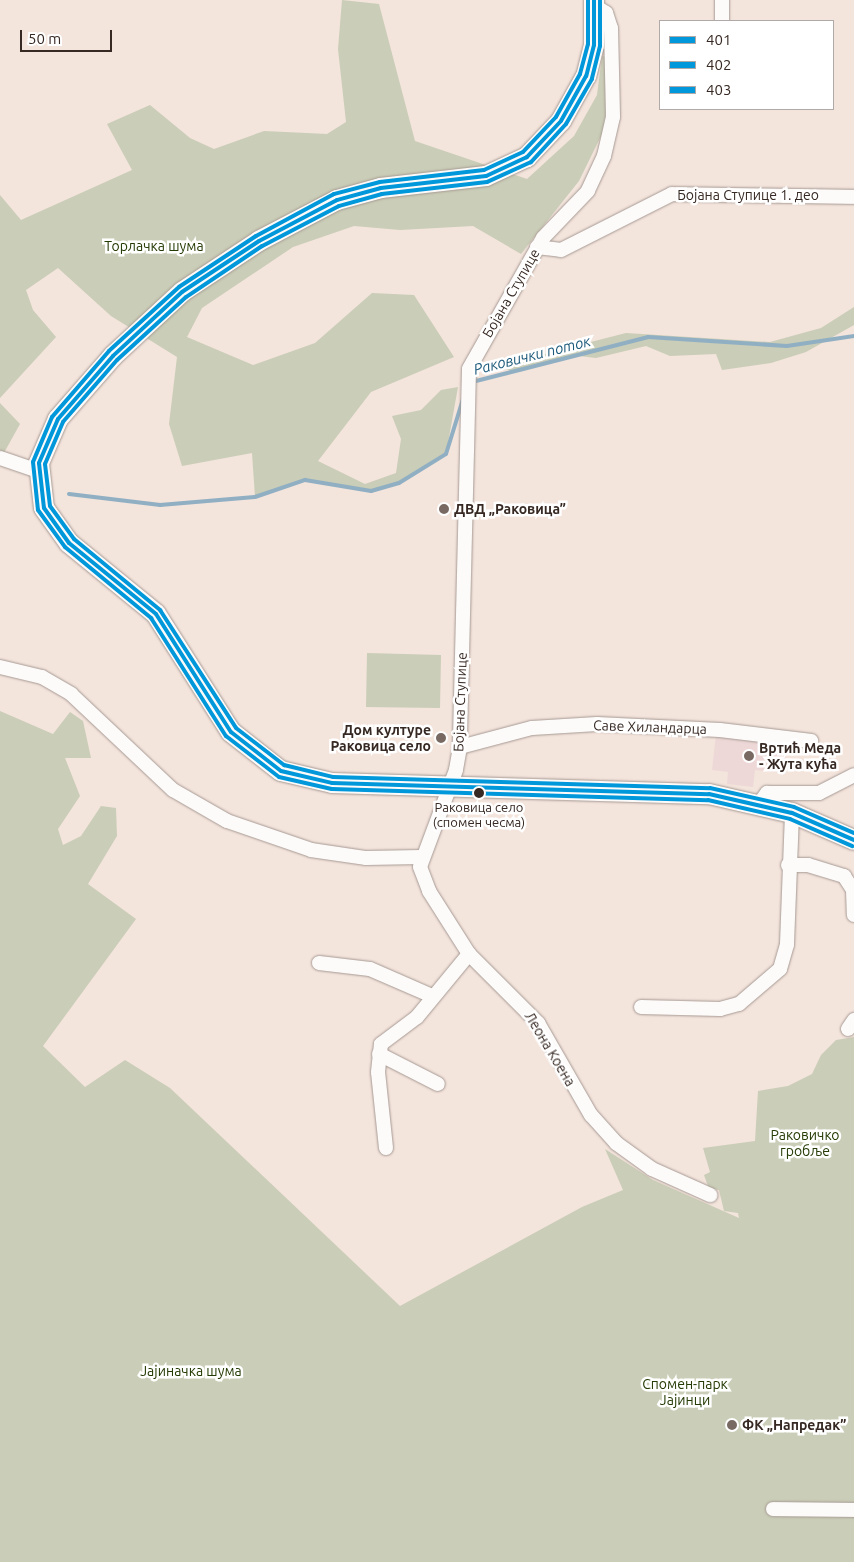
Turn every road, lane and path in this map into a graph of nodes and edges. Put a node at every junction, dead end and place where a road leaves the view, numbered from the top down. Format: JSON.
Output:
{"nodes":[{"id":1,"x":722,"y":0,"type":"edge"},
{"id":2,"x":595,"y":3,"type":"edge"},
{"id":3,"x":722,"y":20,"type":"edge"},
{"id":4,"x":854,"y":197,"type":"edge"},
{"id":5,"x":538,"y":247,"type":"junction"},
{"id":6,"x":0,"y":458,"type":"edge"},
{"id":7,"x":38,"y":470,"type":"junction"},
{"id":8,"x":0,"y":667,"type":"edge"},
{"id":9,"x":811,"y":741,"type":"dead end"},
{"id":10,"x":460,"y":747,"type":"junction"},
{"id":11,"x":854,"y":775,"type":"edge"},
{"id":12,"x":450,"y":786,"type":"junction"},
{"id":13,"x":759,"y":804,"type":"junction"},
{"id":14,"x":792,"y":813,"type":"junction"},
{"id":15,"x":854,"y":840,"type":"edge"},
{"id":16,"x":421,"y":857,"type":"junction"},
{"id":17,"x":788,"y":865,"type":"junction"},
{"id":18,"x":854,"y":915,"type":"edge"},
{"id":19,"x":469,"y":954,"type":"junction"},
{"id":20,"x":319,"y":963,"type":"dead end"},
{"id":21,"x":432,"y":996,"type":"junction"},
{"id":22,"x":641,"y":1007,"type":"dead end"},
{"id":23,"x":379,"y":1054,"type":"junction"},
{"id":24,"x":438,"y":1084,"type":"dead end"},
{"id":25,"x":386,"y":1148,"type":"dead end"},
{"id":26,"x":710,"y":1195,"type":"dead end"},
{"id":27,"x":772,"y":1509,"type":"dead end"},
{"id":28,"x":854,"y":1510,"type":"edge"}],
"edges":[{"from":1,"to":3,"type":"street"},
{"from":2,"to":5,"type":"street","name":"Бојана Ступице"},
{"from":2,"to":7,"type":"main road"},
{"from":4,"to":5,"type":"street","name":"Бојана Ступице 1. део"},
{"from":5,"to":10,"type":"street","name":"Бојана Ступице"},
{"from":6,"to":7,"type":"street"},
{"from":7,"to":12,"type":"main road"},
{"from":8,"to":16,"type":"street"},
{"from":9,"to":10,"type":"street","name":"Саве Хиландарца"},
{"from":10,"to":12,"type":"street","name":"Бојана Ступице"},
{"from":11,"to":13,"type":"street"},
{"from":12,"to":13,"type":"main road"},
{"from":12,"to":16,"type":"street"},
{"from":13,"to":14,"type":"main road"},
{"from":14,"to":15,"type":"main road"},
{"from":14,"to":17,"type":"street"},
{"from":16,"to":19,"type":"street","name":"Леона Коена"},
{"from":17,"to":18,"type":"street"},
{"from":17,"to":22,"type":"street"},
{"from":19,"to":21,"type":"street"},
{"from":19,"to":26,"type":"street","name":"Леона Коена"},
{"from":20,"to":21,"type":"street"},
{"from":21,"to":23,"type":"street"},
{"from":23,"to":24,"type":"street"},
{"from":23,"to":25,"type":"street"},
{"from":27,"to":28,"type":"street"}]}
